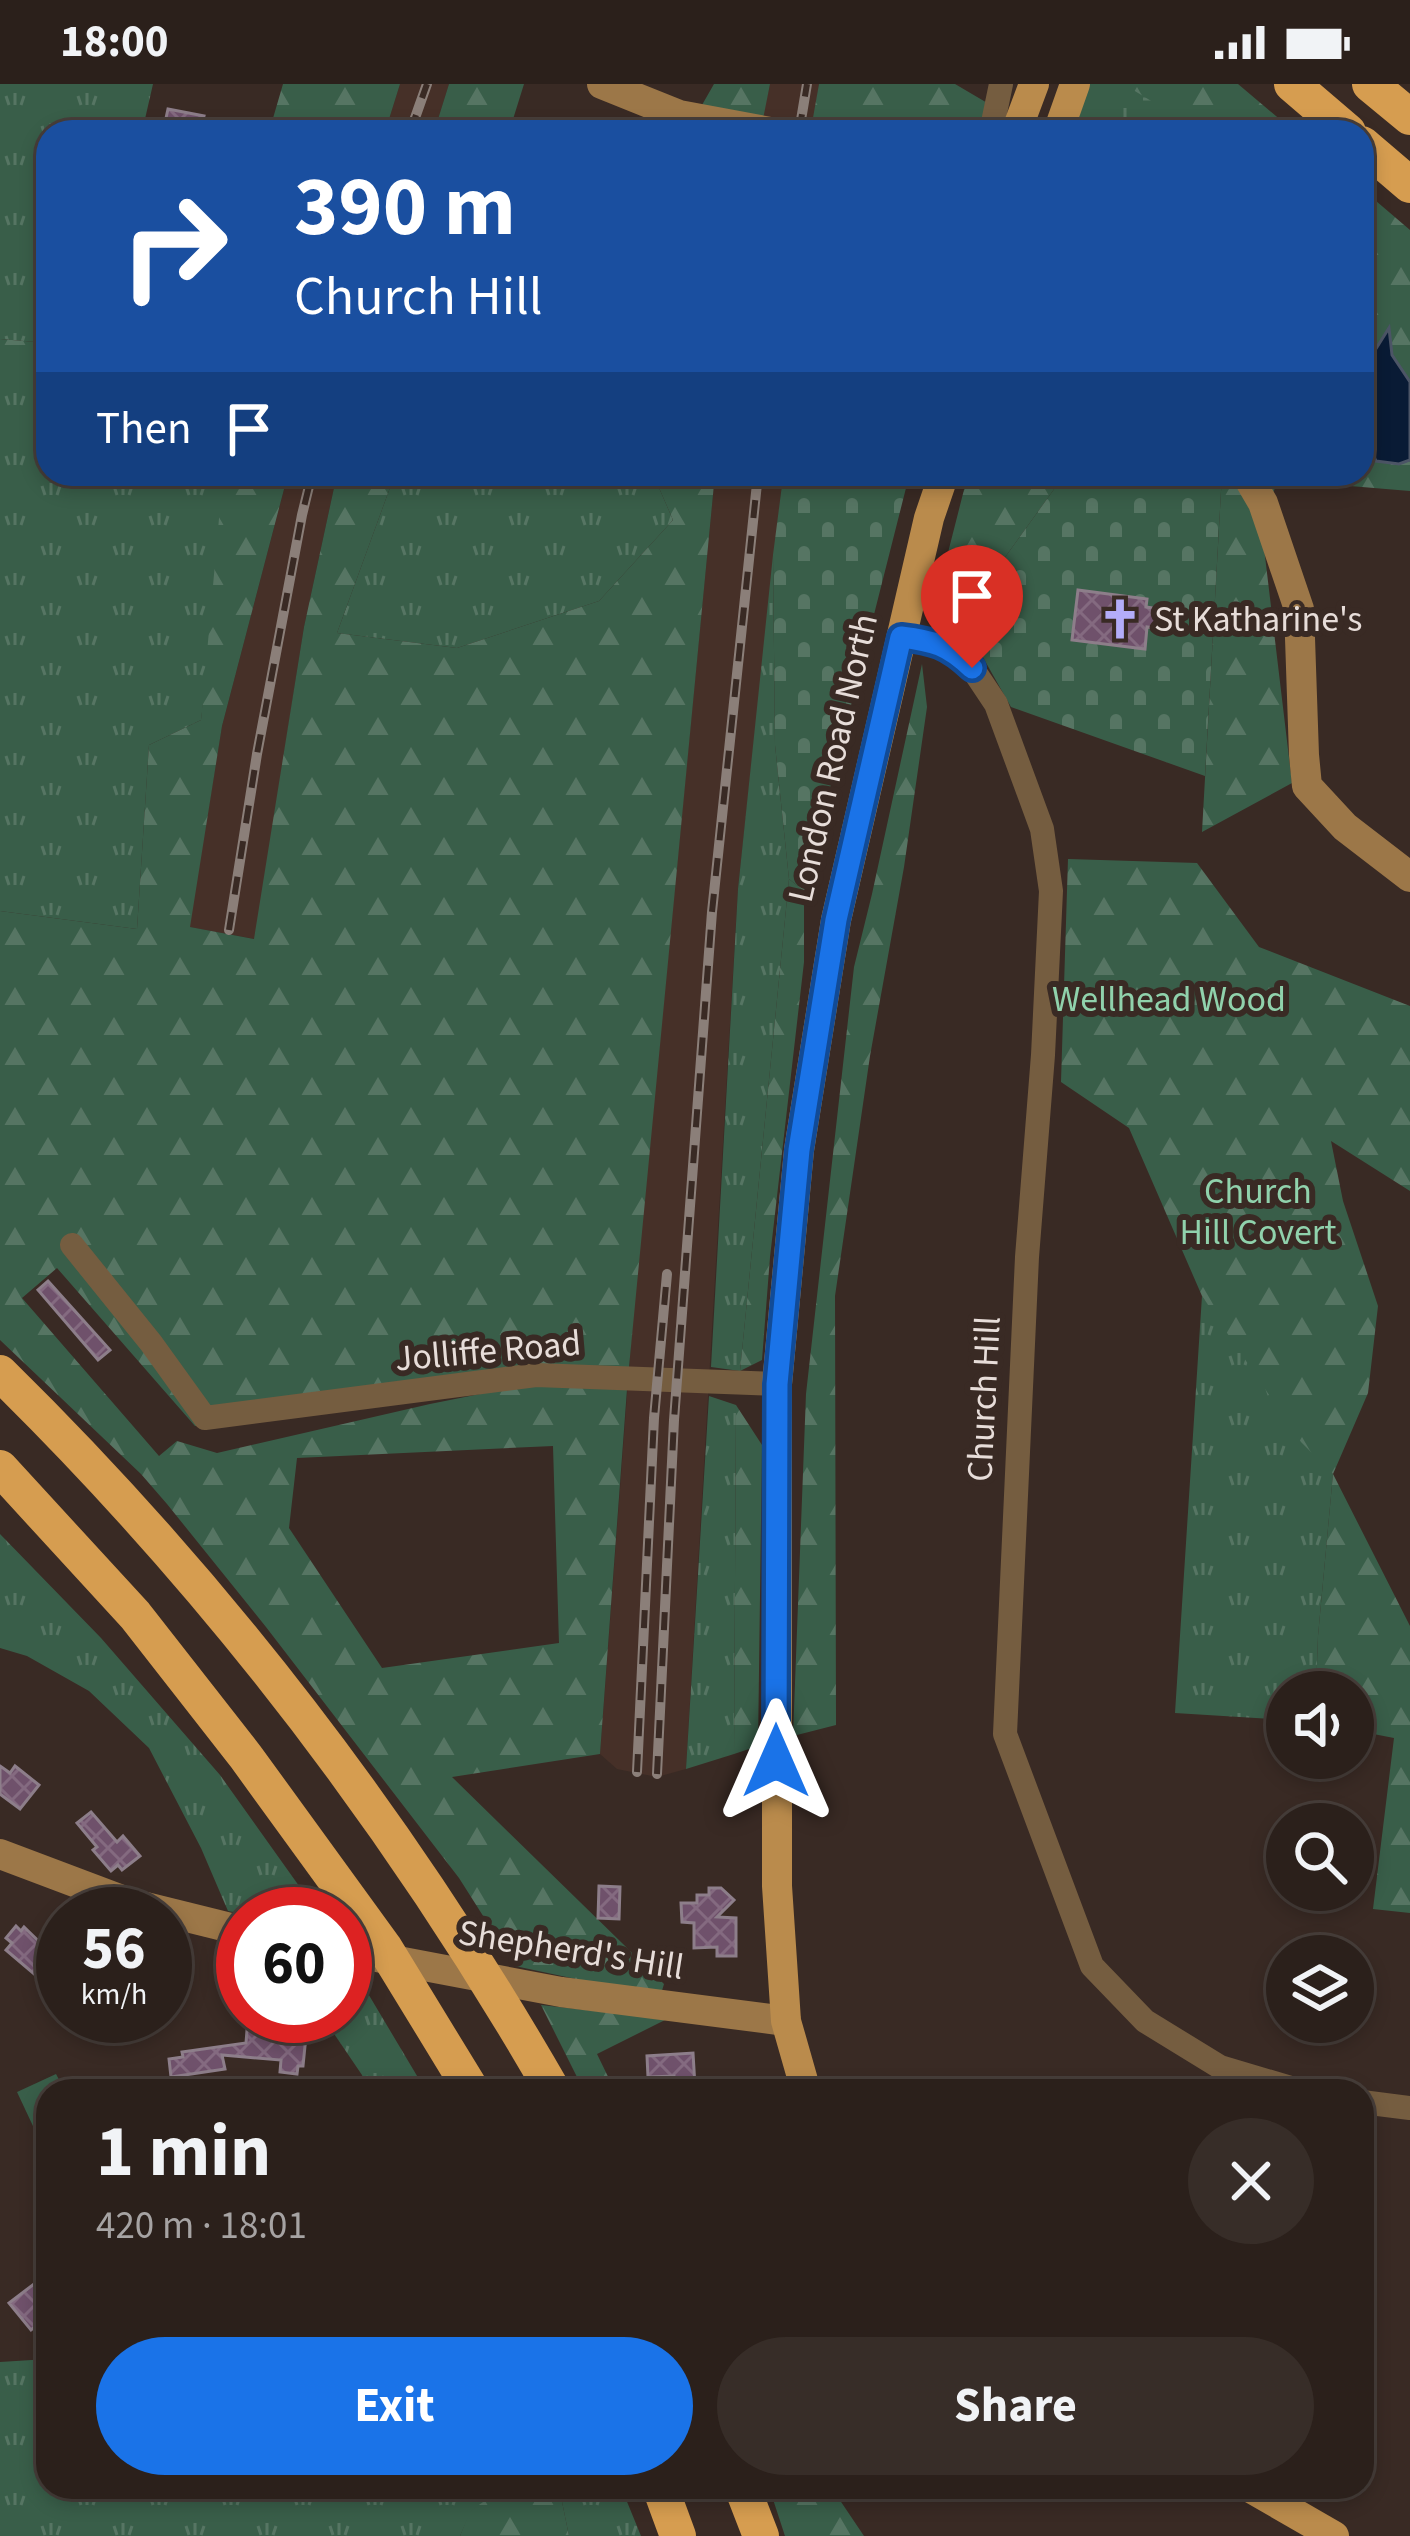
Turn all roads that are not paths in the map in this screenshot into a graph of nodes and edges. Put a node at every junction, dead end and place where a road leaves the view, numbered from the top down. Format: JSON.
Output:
{"nodes":[{"id":1,"x":602,"y":84,"type":"edge"},
{"id":2,"x":1001,"y":84,"type":"edge"},
{"id":3,"x":1034,"y":84,"type":"edge"},
{"id":4,"x":1075,"y":84,"type":"edge"},
{"id":5,"x":1292,"y":84,"type":"edge"},
{"id":6,"x":1370,"y":84,"type":"edge"},
{"id":7,"x":1410,"y":117,"type":"edge"},
{"id":8,"x":706,"y":120,"type":"edge"},
{"id":9,"x":994,"y":120,"type":"edge"},
{"id":10,"x":1020,"y":120,"type":"edge"},
{"id":11,"x":1062,"y":120,"type":"edge"},
{"id":12,"x":1334,"y":120,"type":"edge"},
{"id":13,"x":1374,"y":154,"type":"edge"},
{"id":14,"x":1410,"y":185,"type":"edge"},
{"id":15,"x":932,"y":486,"type":"edge"},
{"id":16,"x":940,"y":486,"type":"edge"},
{"id":17,"x":1253,"y":486,"type":"edge"},
{"id":18,"x":929,"y":518,"type":"junction"},
{"id":19,"x":901,"y":637,"type":"junction"},
{"id":20,"x":1410,"y":877,"type":"edge"},
{"id":21,"x":72,"y":1245,"type":"dead end"},
{"id":22,"x":0,"y":1373,"type":"edge"},
{"id":23,"x":762,"y":1384,"type":"junction"},
{"id":24,"x":0,"y":1468,"type":"edge"},
{"id":25,"x":0,"y":1854,"type":"edge"},
{"id":26,"x":216,"y":1924,"type":"edge"},
{"id":27,"x":372,"y":1956,"type":"edge"},
{"id":28,"x":786,"y":2021,"type":"junction"},
{"id":29,"x":465,"y":2079,"type":"edge"},
{"id":30,"x":546,"y":2079,"type":"edge"},
{"id":31,"x":803,"y":2079,"type":"edge"},
{"id":32,"x":1260,"y":2079,"type":"edge"},
{"id":33,"x":1374,"y":2104,"type":"edge"},
{"id":34,"x":1410,"y":2108,"type":"edge"},
{"id":35,"x":664,"y":2499,"type":"edge"},
{"id":36,"x":747,"y":2499,"type":"edge"},
{"id":37,"x":1270,"y":2499,"type":"edge"},
{"id":38,"x":678,"y":2536,"type":"edge"},
{"id":39,"x":761,"y":2536,"type":"edge"},
{"id":40,"x":1334,"y":2536,"type":"edge"}],
"edges":[{"from":1,"to":8,"type":"main road"},
{"from":2,"to":9,"type":"street"},
{"from":3,"to":10,"type":"main road"},
{"from":4,"to":11,"type":"main road"},
{"from":5,"to":12,"type":"highway"},
{"from":6,"to":7,"type":"highway"},
{"from":13,"to":14,"type":"highway"},
{"from":15,"to":18,"type":"main road","name":"London Road North"},
{"from":16,"to":18,"type":"main road","name":"London Road North"},
{"from":17,"to":20,"type":"main road"},
{"from":18,"to":19,"type":"main road","name":"London Road North"},
{"from":19,"to":23,"type":"main road","name":"London Road North"},
{"from":19,"to":32,"type":"street","name":"Church Hill"},
{"from":21,"to":23,"type":"street","name":"Jolliffe Road"},
{"from":22,"to":30,"type":"highway"},
{"from":23,"to":28,"type":"main road","name":"London Road North"},
{"from":24,"to":29,"type":"highway"},
{"from":25,"to":26,"type":"main road"},
{"from":27,"to":28,"type":"main road","name":"Shepherd's Hill"},
{"from":28,"to":31,"type":"main road","name":"London Road North"},
{"from":33,"to":34,"type":"street"},
{"from":35,"to":38,"type":"highway"},
{"from":36,"to":39,"type":"highway"},
{"from":37,"to":40,"type":"main road"}]}
